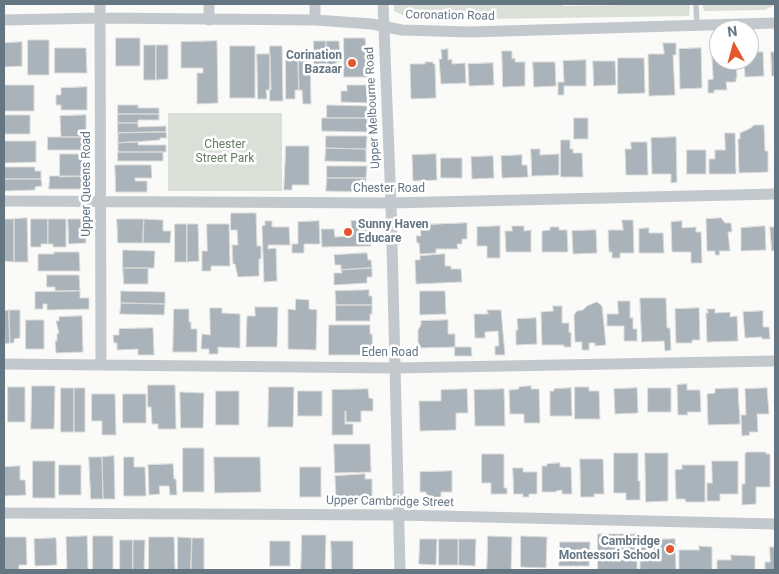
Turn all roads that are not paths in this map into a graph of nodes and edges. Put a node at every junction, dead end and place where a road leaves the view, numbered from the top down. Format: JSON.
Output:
{"nodes":[{"id":1,"x":100,"y":4,"type":"edge"},
{"id":2,"x":209,"y":4,"type":"edge"},
{"id":3,"x":315,"y":4,"type":"edge"},
{"id":4,"x":383,"y":4,"type":"edge"},
{"id":5,"x":696,"y":4,"type":"edge"},
{"id":6,"x":775,"y":16,"type":"edge"},
{"id":7,"x":100,"y":18,"type":"junction"},
{"id":8,"x":4,"y":20,"type":"edge"},
{"id":9,"x":209,"y":20,"type":"junction"},
{"id":10,"x":315,"y":20,"type":"junction"},
{"id":11,"x":770,"y":23,"type":"edge"},
{"id":12,"x":697,"y":25,"type":"junction"},
{"id":13,"x":383,"y":26,"type":"junction"},
{"id":14,"x":775,"y":194,"type":"edge"},
{"id":15,"x":4,"y":201,"type":"edge"},
{"id":16,"x":101,"y":201,"type":"junction"},
{"id":17,"x":391,"y":203,"type":"junction"},
{"id":18,"x":775,"y":361,"type":"edge"},
{"id":19,"x":4,"y":364,"type":"edge"},
{"id":20,"x":101,"y":364,"type":"junction"},
{"id":21,"x":396,"y":368,"type":"junction"},
{"id":22,"x":4,"y":514,"type":"edge"},
{"id":23,"x":399,"y":515,"type":"junction"},
{"id":24,"x":775,"y":524,"type":"edge"},
{"id":25,"x":400,"y":570,"type":"edge"}],
"edges":[{"from":1,"to":7,"type":"street","name":"Upper Queens Road"},
{"from":2,"to":9,"type":"street"},
{"from":3,"to":10,"type":"street"},
{"from":4,"to":13,"type":"street","name":"Upper Melbourne Road"},
{"from":5,"to":12,"type":"lane"},
{"from":6,"to":11,"type":"street"},
{"from":7,"to":8,"type":"street","name":"Coronation Road"},
{"from":7,"to":9,"type":"street","name":"Coronation Road"},
{"from":7,"to":16,"type":"street","name":"Upper Queens Road"},
{"from":9,"to":10,"type":"street","name":"Coronation Road"},
{"from":10,"to":13,"type":"street","name":"Coronation Road"},
{"from":11,"to":12,"type":"street","name":"Coronation Road"},
{"from":12,"to":13,"type":"street","name":"Coronation Road"},
{"from":13,"to":17,"type":"street","name":"Upper Melbourne Road"},
{"from":14,"to":17,"type":"street","name":"Chester Road"},
{"from":15,"to":16,"type":"street","name":"Chester Road"},
{"from":16,"to":17,"type":"street","name":"Chester Road"},
{"from":16,"to":20,"type":"street","name":"Upper Queens Road"},
{"from":17,"to":21,"type":"street","name":"Upper Melbourne Road"},
{"from":18,"to":21,"type":"street","name":"Eden Road"},
{"from":19,"to":20,"type":"street","name":"Eden Road"},
{"from":20,"to":21,"type":"street","name":"Eden Road"},
{"from":21,"to":23,"type":"street","name":"Upper Melbourne Road"},
{"from":22,"to":23,"type":"street","name":"Upper Cambridge Street"},
{"from":23,"to":24,"type":"street","name":"Upper Cambridge Street"},
{"from":23,"to":25,"type":"street","name":"Upper Melbourne Road"}]}
